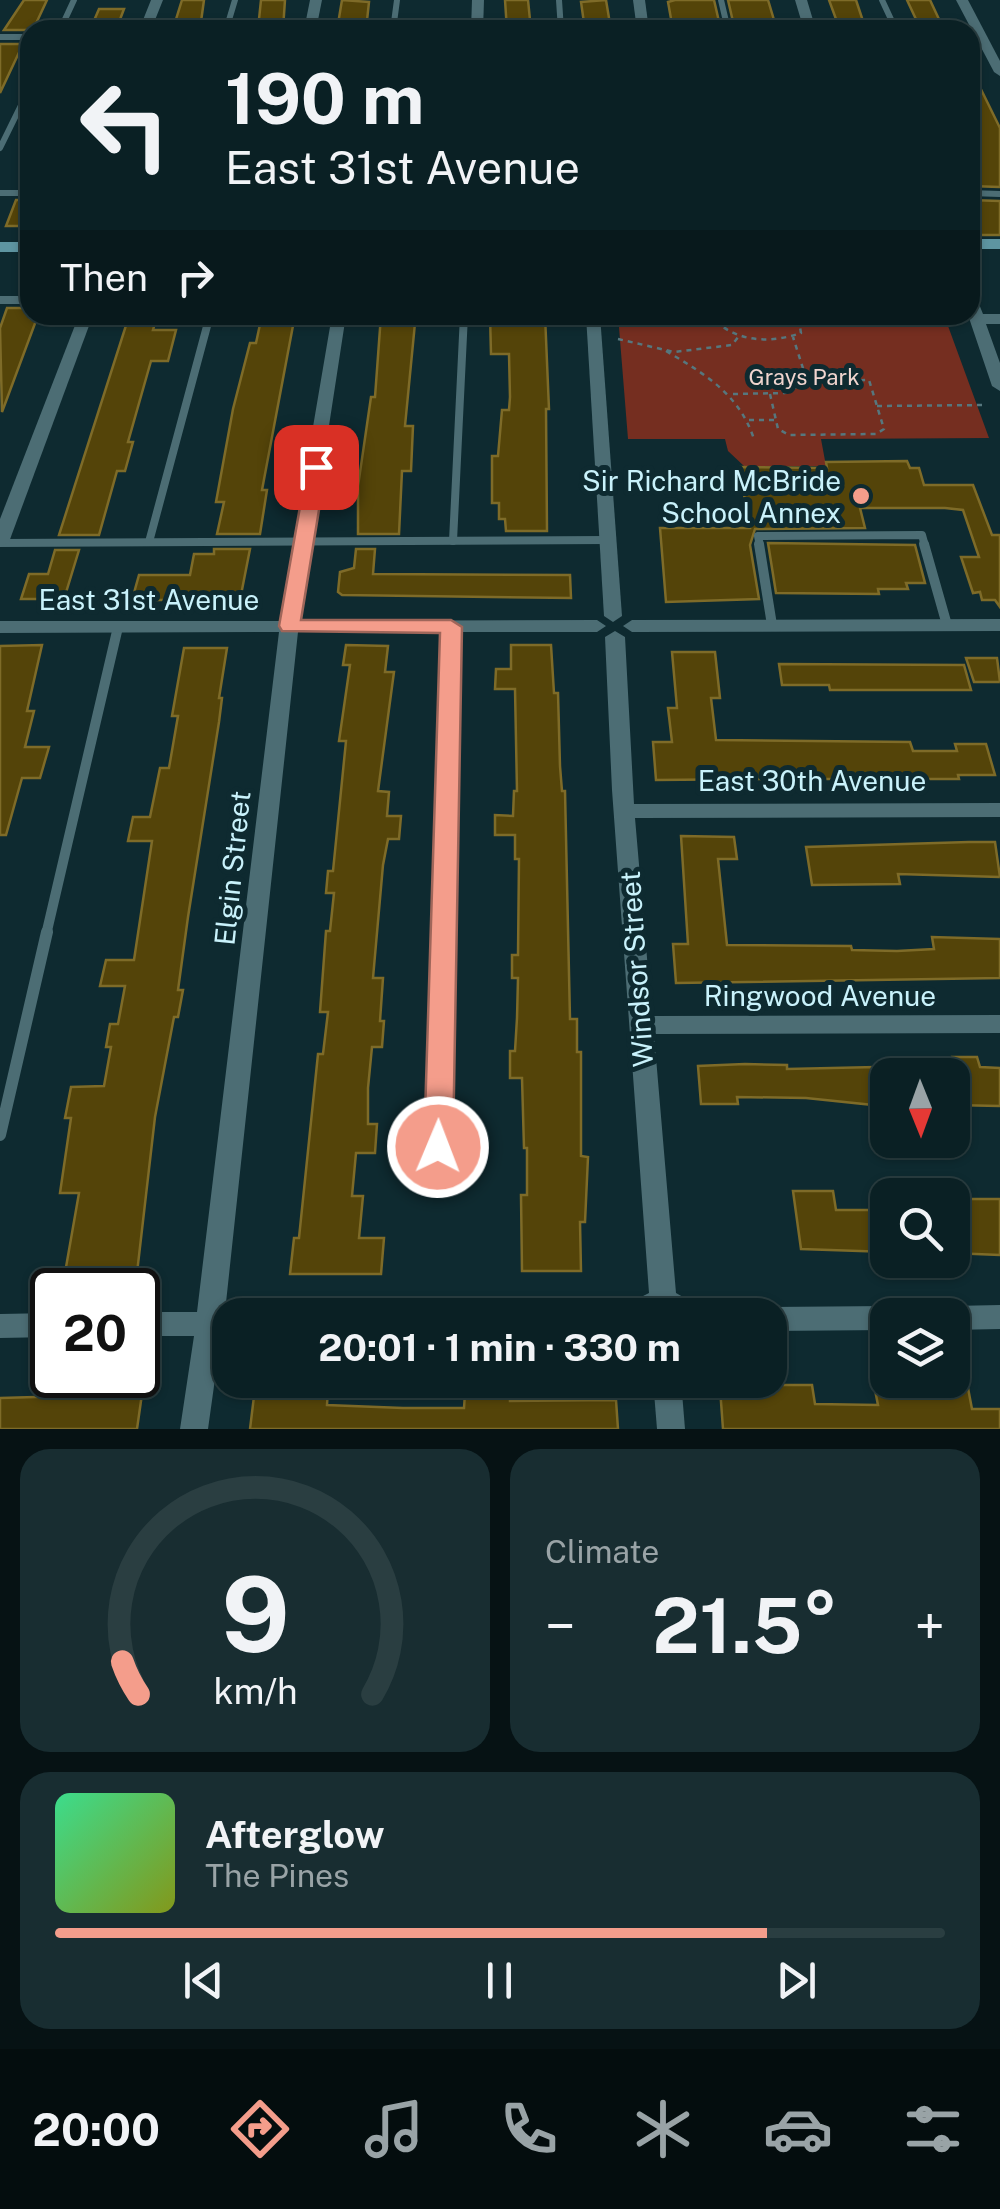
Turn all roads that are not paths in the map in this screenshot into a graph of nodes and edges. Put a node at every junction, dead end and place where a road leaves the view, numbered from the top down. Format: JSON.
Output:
{"nodes":[{"id":1,"x":980,"y":44,"type":"edge"},
{"id":2,"x":1000,"y":72,"type":"edge"},
{"id":3,"x":20,"y":108,"type":"edge"},
{"id":4,"x":0,"y":148,"type":"edge"},
{"id":5,"x":82,"y":325,"type":"edge"},
{"id":6,"x":207,"y":325,"type":"edge"},
{"id":7,"x":338,"y":325,"type":"edge"},
{"id":8,"x":464,"y":325,"type":"edge"},
{"id":9,"x":595,"y":325,"type":"edge"},
{"id":10,"x":980,"y":325,"type":"edge"},
{"id":11,"x":1000,"y":384,"type":"edge"},
{"id":12,"x":608,"y":540,"type":"junction"},
{"id":13,"x":453,"y":541,"type":"junction"},
{"id":14,"x":0,"y":542,"type":"edge"},
{"id":15,"x":150,"y":542,"type":"junction"},
{"id":16,"x":305,"y":542,"type":"junction"},
{"id":17,"x":772,"y":625,"type":"junction"},
{"id":18,"x":947,"y":625,"type":"junction"},
{"id":19,"x":1000,"y":625,"type":"edge"},
{"id":20,"x":289,"y":626,"type":"junction"},
{"id":21,"x":615,"y":626,"type":"junction"},
{"id":22,"x":0,"y":627,"type":"edge"},
{"id":23,"x":118,"y":627,"type":"junction"},
{"id":24,"x":451,"y":627,"type":"junction"},
{"id":25,"x":624,"y":810,"type":"junction"},
{"id":26,"x":1000,"y":810,"type":"edge"},
{"id":27,"x":1000,"y":1024,"type":"edge"},
{"id":28,"x":640,"y":1025,"type":"junction"},
{"id":29,"x":0,"y":1135,"type":"edge"},
{"id":30,"x":437,"y":1186,"type":"dead end"},
{"id":31,"x":222,"y":1298,"type":"edge"},
{"id":32,"x":662,"y":1298,"type":"edge"},
{"id":33,"x":1000,"y":1317,"type":"edge"},
{"id":34,"x":870,"y":1318,"type":"edge"},
{"id":35,"x":970,"y":1318,"type":"edge"},
{"id":36,"x":787,"y":1320,"type":"edge"},
{"id":37,"x":160,"y":1324,"type":"edge"},
{"id":38,"x":212,"y":1324,"type":"edge"},
{"id":39,"x":30,"y":1325,"type":"edge"},
{"id":40,"x":0,"y":1326,"type":"edge"},
{"id":41,"x":212,"y":1353,"type":"edge"},
{"id":42,"x":668,"y":1398,"type":"edge"},
{"id":43,"x":194,"y":1429,"type":"edge"},
{"id":44,"x":671,"y":1429,"type":"edge"}],
"edges":[{"from":1,"to":2,"type":"street"},
{"from":3,"to":4,"type":"lane"},
{"from":5,"to":14,"type":"street"},
{"from":6,"to":15,"type":"lane"},
{"from":7,"to":16,"type":"street","name":"Elgin Street"},
{"from":8,"to":13,"type":"lane"},
{"from":9,"to":12,"type":"street","name":"Windsor Street"},
{"from":10,"to":11,"type":"street"},
{"from":12,"to":13,"type":"lane"},
{"from":12,"to":21,"type":"street","name":"Windsor Street"},
{"from":13,"to":16,"type":"lane"},
{"from":14,"to":15,"type":"lane"},
{"from":15,"to":16,"type":"lane"},
{"from":16,"to":20,"type":"street","name":"Elgin Street"},
{"from":17,"to":18,"type":"street","name":"East 31st Avenue"},
{"from":17,"to":18,"type":"lane"},
{"from":17,"to":21,"type":"street","name":"East 31st Avenue"},
{"from":18,"to":19,"type":"street","name":"East 31st Avenue"},
{"from":20,"to":23,"type":"street","name":"East 31st Avenue"},
{"from":20,"to":24,"type":"street","name":"East 31st Avenue"},
{"from":20,"to":31,"type":"street","name":"Elgin Street"},
{"from":21,"to":24,"type":"street","name":"East 31st Avenue"},
{"from":21,"to":25,"type":"street","name":"Windsor Street"},
{"from":22,"to":23,"type":"street","name":"East 31st Avenue"},
{"from":23,"to":29,"type":"lane"},
{"from":24,"to":30,"type":"lane"},
{"from":25,"to":26,"type":"street","name":"East 30th Avenue"},
{"from":25,"to":28,"type":"street","name":"Windsor Street"},
{"from":27,"to":28,"type":"street","name":"Ringwood Avenue"},
{"from":28,"to":32,"type":"street","name":"Windsor Street"},
{"from":33,"to":35,"type":"street"},
{"from":34,"to":36,"type":"street"},
{"from":37,"to":38,"type":"street"},
{"from":39,"to":40,"type":"street"},
{"from":41,"to":43,"type":"street","name":"Elgin Street"},
{"from":42,"to":44,"type":"street"}]}
